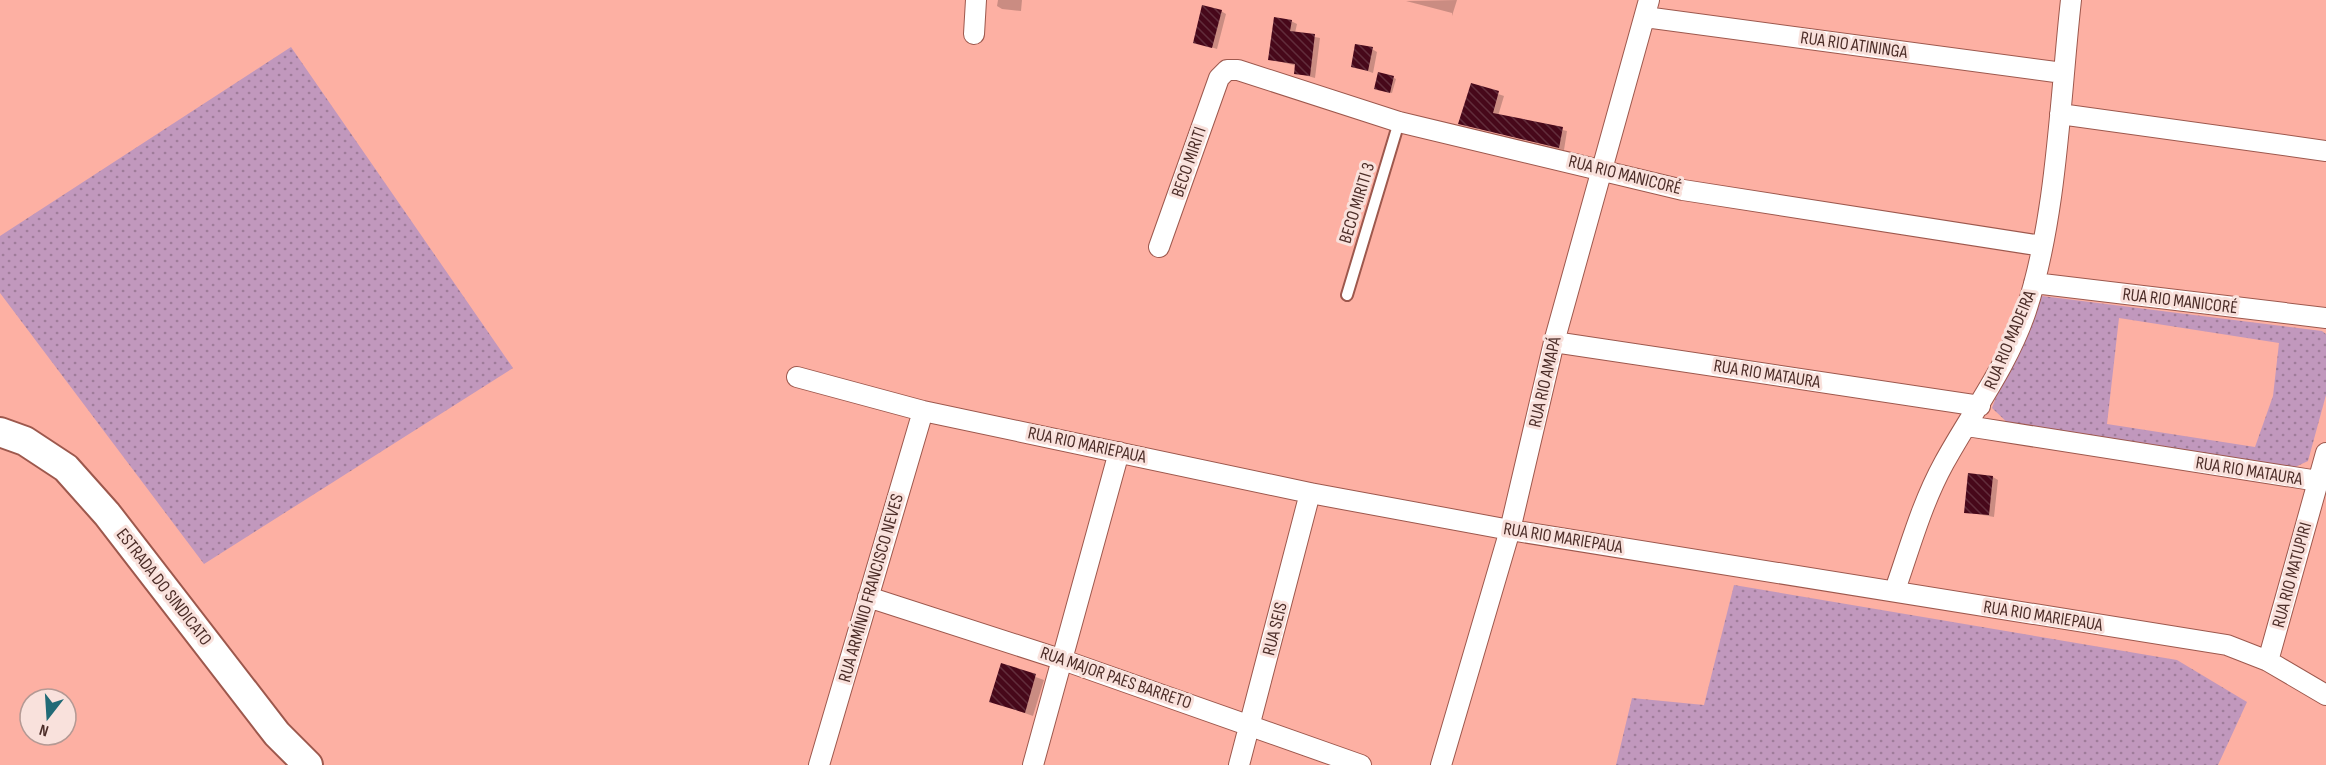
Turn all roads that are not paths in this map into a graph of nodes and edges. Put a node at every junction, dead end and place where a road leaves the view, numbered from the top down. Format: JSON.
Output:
{"nodes":[{"id":1,"x":976,"y":0,"type":"edge"},
{"id":2,"x":2071,"y":0,"type":"edge"},
{"id":3,"x":1647,"y":8,"type":"edge"},
{"id":4,"x":974,"y":34,"type":"dead end"},
{"id":5,"x":2063,"y":73,"type":"junction"},
{"id":6,"x":1219,"y":78,"type":"joint"},
{"id":7,"x":2061,"y":114,"type":"junction"},
{"id":8,"x":1399,"y":122,"type":"junction"},
{"id":9,"x":2326,"y":151,"type":"edge"},
{"id":10,"x":1602,"y":169,"type":"junction"},
{"id":11,"x":2042,"y":246,"type":"junction"},
{"id":12,"x":1159,"y":247,"type":"dead end"},
{"id":13,"x":2034,"y":283,"type":"junction"},
{"id":14,"x":1347,"y":295,"type":"dead end"},
{"id":15,"x":2326,"y":318,"type":"edge"},
{"id":16,"x":1554,"y":342,"type":"junction"},
{"id":17,"x":797,"y":377,"type":"dead end"},
{"id":18,"x":1980,"y":406,"type":"junction"},
{"id":19,"x":923,"y":411,"type":"junction"},
{"id":20,"x":1967,"y":426,"type":"junction"},
{"id":21,"x":0,"y":432,"type":"edge"},
{"id":22,"x":1119,"y":452,"type":"junction"},
{"id":23,"x":2326,"y":453,"type":"edge"},
{"id":24,"x":2318,"y":482,"type":"junction"},
{"id":25,"x":1310,"y":492,"type":"junction"},
{"id":26,"x":1510,"y":530,"type":"junction"},
{"id":27,"x":1895,"y":590,"type":"junction"},
{"id":28,"x":868,"y":597,"type":"junction"},
{"id":29,"x":1063,"y":660,"type":"junction"},
{"id":30,"x":2268,"y":661,"type":"junction"},
{"id":31,"x":2326,"y":695,"type":"edge"},
{"id":32,"x":1250,"y":724,"type":"junction"},
{"id":33,"x":308,"y":765,"type":"edge"},
{"id":34,"x":819,"y":765,"type":"edge"},
{"id":35,"x":1033,"y":765,"type":"edge"},
{"id":36,"x":1239,"y":765,"type":"edge"},
{"id":37,"x":1361,"y":765,"type":"edge"},
{"id":38,"x":1441,"y":765,"type":"edge"}],
"edges":[{"from":1,"to":4,"type":"street"},
{"from":2,"to":5,"type":"street","name":"RUA RIO MADEIRA"},
{"from":3,"to":5,"type":"street","name":"RUA RIO ATININGA"},
{"from":3,"to":10,"type":"street","name":"RUA RIO AMAPÁ"},
{"from":5,"to":7,"type":"street","name":"RUA RIO MADEIRA"},
{"from":6,"to":8,"type":"street","name":"RUA RIO MANICORÉ"},
{"from":6,"to":12,"type":"street","name":"BECO MIRITI"},
{"from":7,"to":9,"type":"street"},
{"from":7,"to":11,"type":"street","name":"RUA RIO MADEIRA"},
{"from":8,"to":10,"type":"street","name":"RUA RIO MANICORÉ"},
{"from":8,"to":14,"type":"lane","name":"BECO MIRITI 3"},
{"from":10,"to":11,"type":"street","name":"RUA RIO MANICORÉ"},
{"from":10,"to":16,"type":"street","name":"RUA RIO AMAPÁ"},
{"from":11,"to":13,"type":"street","name":"RUA RIO MADEIRA"},
{"from":13,"to":15,"type":"street","name":"RUA RIO MANICORÉ"},
{"from":13,"to":18,"type":"street","name":"RUA RIO MADEIRA"},
{"from":16,"to":18,"type":"street","name":"RUA RIO MATAURA"},
{"from":16,"to":26,"type":"street","name":"RUA RIO AMAPÁ"},
{"from":17,"to":19,"type":"street","name":"RUA RIO MARIEPAUA"},
{"from":18,"to":20,"type":"street","name":"RUA RIO MADEIRA"},
{"from":19,"to":22,"type":"street","name":"RUA RIO MARIEPAUA"},
{"from":19,"to":28,"type":"street","name":"RUA ARMÍNIO FRANCISCO NEVES"},
{"from":20,"to":24,"type":"street","name":"RUA RIO MATAURA"},
{"from":20,"to":27,"type":"street","name":"RUA RIO MADEIRA"},
{"from":21,"to":33,"type":"street","name":"ESTRADA DO SINDICATO"},
{"from":22,"to":25,"type":"street","name":"RUA RIO MARIEPAUA"},
{"from":22,"to":29,"type":"street"},
{"from":23,"to":24,"type":"street","name":"RUA RIO MATUPIRI"},
{"from":24,"to":30,"type":"street","name":"RUA RIO MATUPIRI"},
{"from":25,"to":26,"type":"street","name":"RUA RIO MARIEPAUA"},
{"from":25,"to":32,"type":"street","name":"RUA SEIS"},
{"from":26,"to":27,"type":"street","name":"RUA RIO MARIEPAUA"},
{"from":26,"to":38,"type":"street","name":"RUA RIO AMAPÁ"},
{"from":27,"to":30,"type":"street","name":"RUA RIO MARIEPAUA"},
{"from":28,"to":29,"type":"street","name":"RUA MAJOR PAES BARRETO"},
{"from":28,"to":34,"type":"street","name":"RUA ARMÍNIO FRANCISCO NEVES"},
{"from":29,"to":32,"type":"street","name":"RUA MAJOR PAES BARRETO"},
{"from":29,"to":35,"type":"street"},
{"from":30,"to":31,"type":"street","name":"RUA RIO MARIEPAUA"},
{"from":32,"to":36,"type":"street","name":"RUA SEIS"},
{"from":32,"to":37,"type":"street","name":"RUA MAJOR PAES BARRETO"}]}
